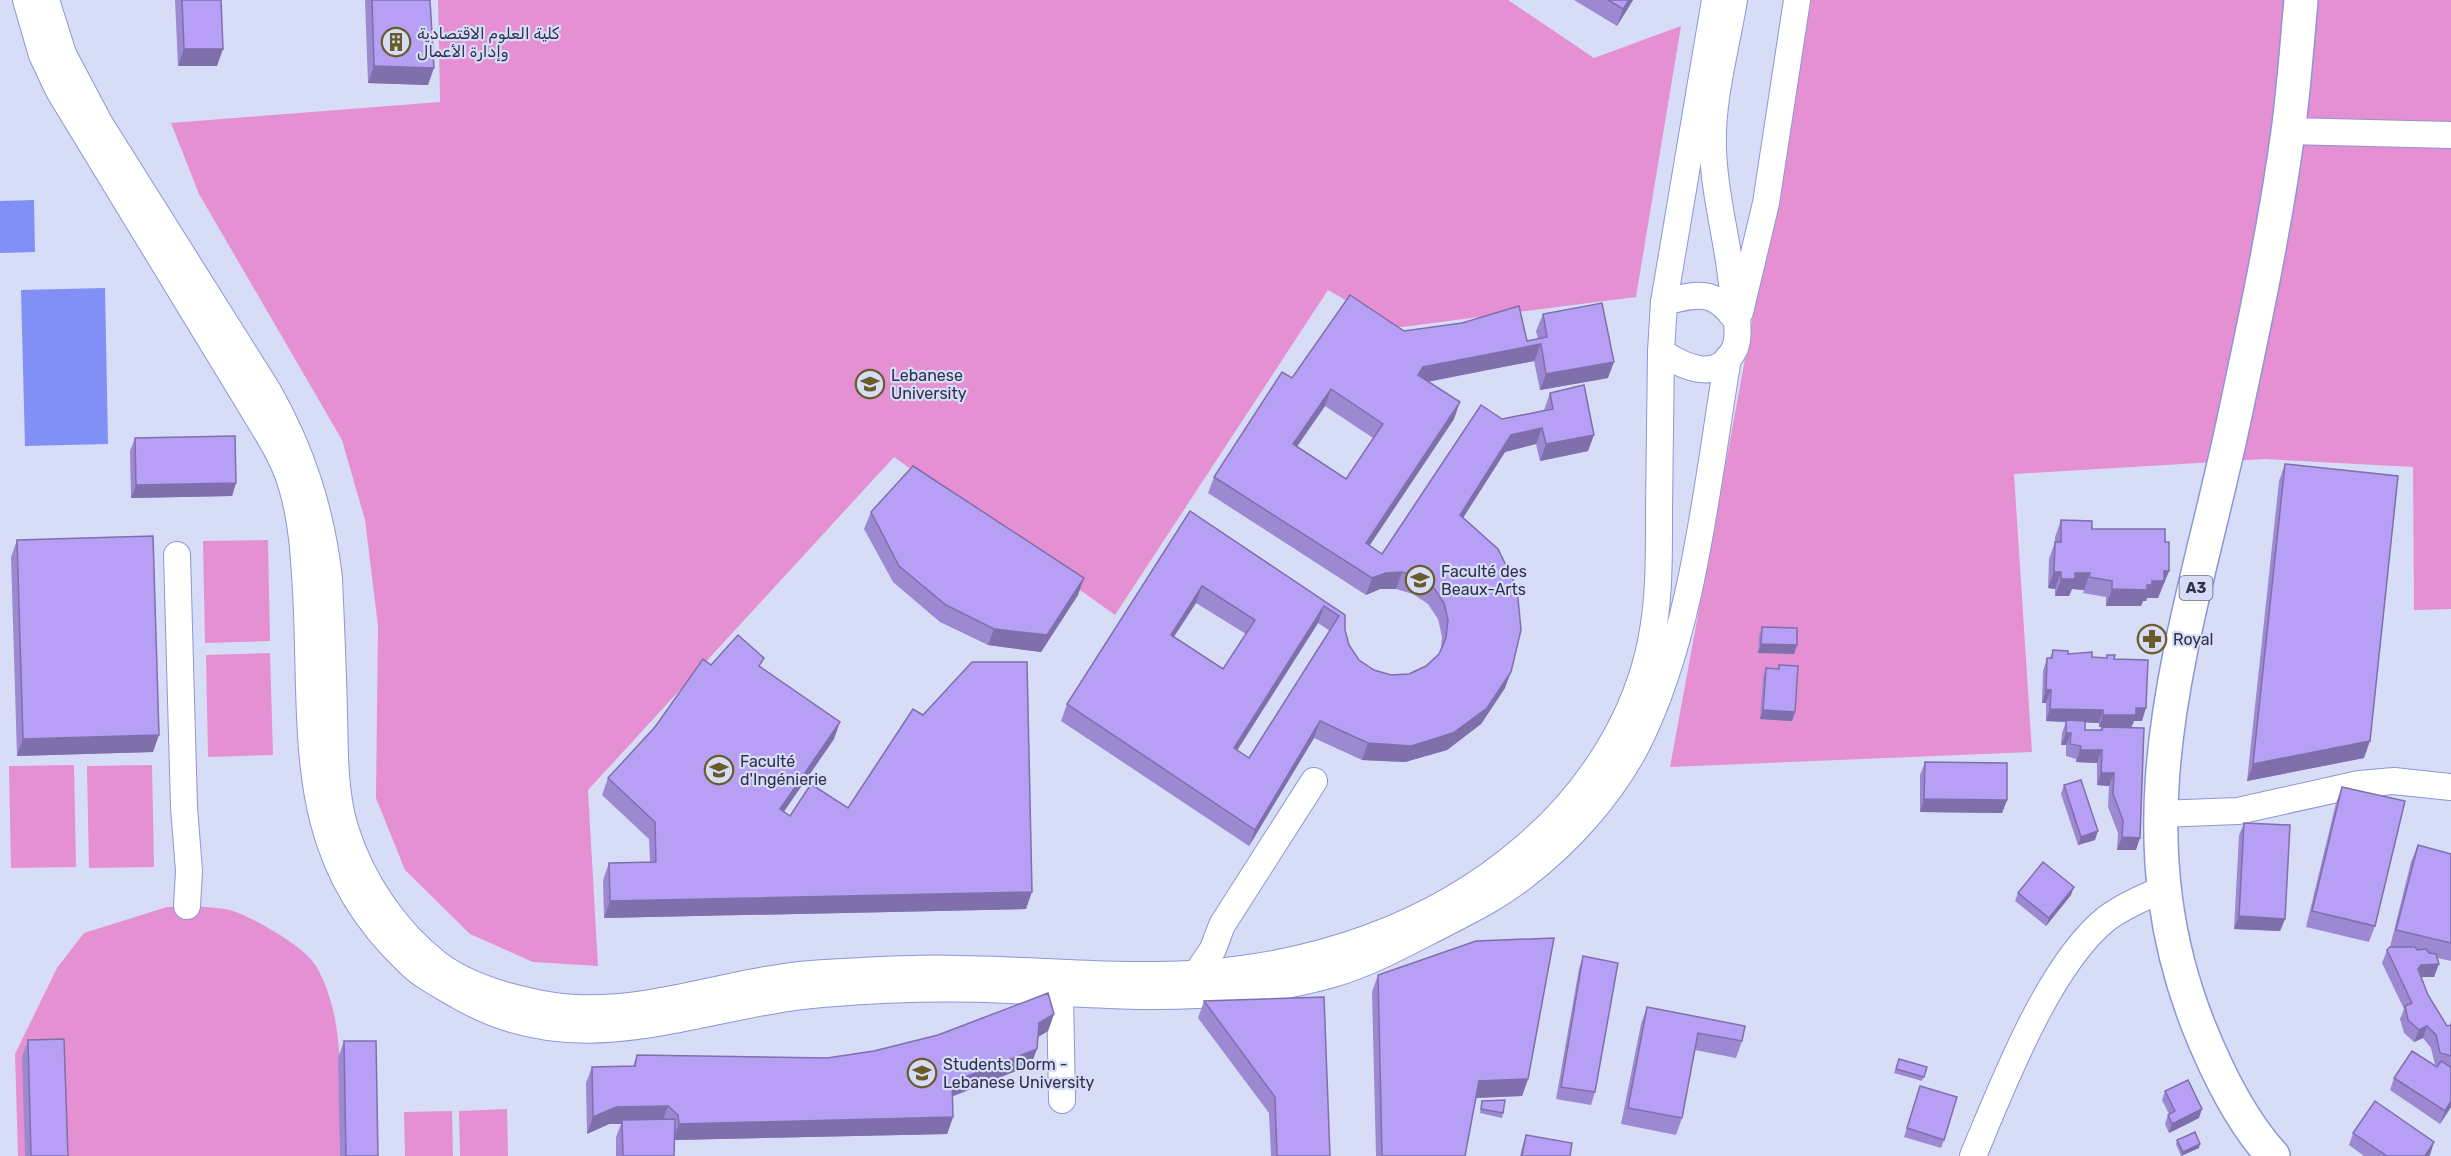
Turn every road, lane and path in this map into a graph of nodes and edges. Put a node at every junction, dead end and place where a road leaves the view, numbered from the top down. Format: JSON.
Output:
{"nodes":[{"id":1,"x":26,"y":0,"type":"edge"},
{"id":2,"x":45,"y":0,"type":"edge"},
{"id":3,"x":1715,"y":0,"type":"edge"},
{"id":4,"x":1734,"y":0,"type":"edge"},
{"id":5,"x":1797,"y":0,"type":"edge"},
{"id":6,"x":2301,"y":0,"type":"edge"},
{"id":7,"x":2288,"y":131,"type":"junction"},
{"id":8,"x":2451,"y":135,"type":"edge"},
{"id":9,"x":115,"y":165,"type":"junction"},
{"id":10,"x":1664,"y":302,"type":"junction"},
{"id":11,"x":1736,"y":322,"type":"junction"},
{"id":12,"x":1661,"y":352,"type":"junction"},
{"id":13,"x":1728,"y":358,"type":"junction"},
{"id":14,"x":177,"y":555,"type":"dead end"},
{"id":15,"x":1314,"y":781,"type":"dead end"},
{"id":16,"x":2451,"y":787,"type":"edge"},
{"id":17,"x":2159,"y":814,"type":"junction"},
{"id":18,"x":2163,"y":889,"type":"junction"},
{"id":19,"x":187,"y":906,"type":"dead end"},
{"id":20,"x":1197,"y":984,"type":"junction"},
{"id":21,"x":1060,"y":994,"type":"junction"},
{"id":22,"x":664,"y":1013,"type":"junction"},
{"id":23,"x":1062,"y":1100,"type":"dead end"},
{"id":24,"x":1973,"y":1156,"type":"edge"},
{"id":25,"x":2273,"y":1156,"type":"edge"}],
"edges":[{"from":1,"to":9,"type":"street"},
{"from":2,"to":9,"type":"street"},
{"from":3,"to":10,"type":"street"},
{"from":4,"to":11,"type":"street"},
{"from":5,"to":11,"type":"street"},
{"from":6,"to":7,"type":"highway","number":"A3"},
{"from":7,"to":8,"type":"street"},
{"from":7,"to":17,"type":"highway","number":"A3"},
{"from":9,"to":22,"type":"street"},
{"from":10,"to":11,"type":"street"},
{"from":10,"to":12,"type":"street"},
{"from":11,"to":13,"type":"street"},
{"from":12,"to":13,"type":"street"},
{"from":12,"to":20,"type":"street"},
{"from":13,"to":20,"type":"street"},
{"from":14,"to":19,"type":"street"},
{"from":15,"to":20,"type":"street"},
{"from":16,"to":17,"type":"street"},
{"from":17,"to":18,"type":"highway","number":"A3"},
{"from":18,"to":24,"type":"street"},
{"from":18,"to":25,"type":"highway","number":"A3"},
{"from":20,"to":21,"type":"street"},
{"from":20,"to":22,"type":"street"},
{"from":21,"to":22,"type":"street"},
{"from":21,"to":23,"type":"street"}]}
